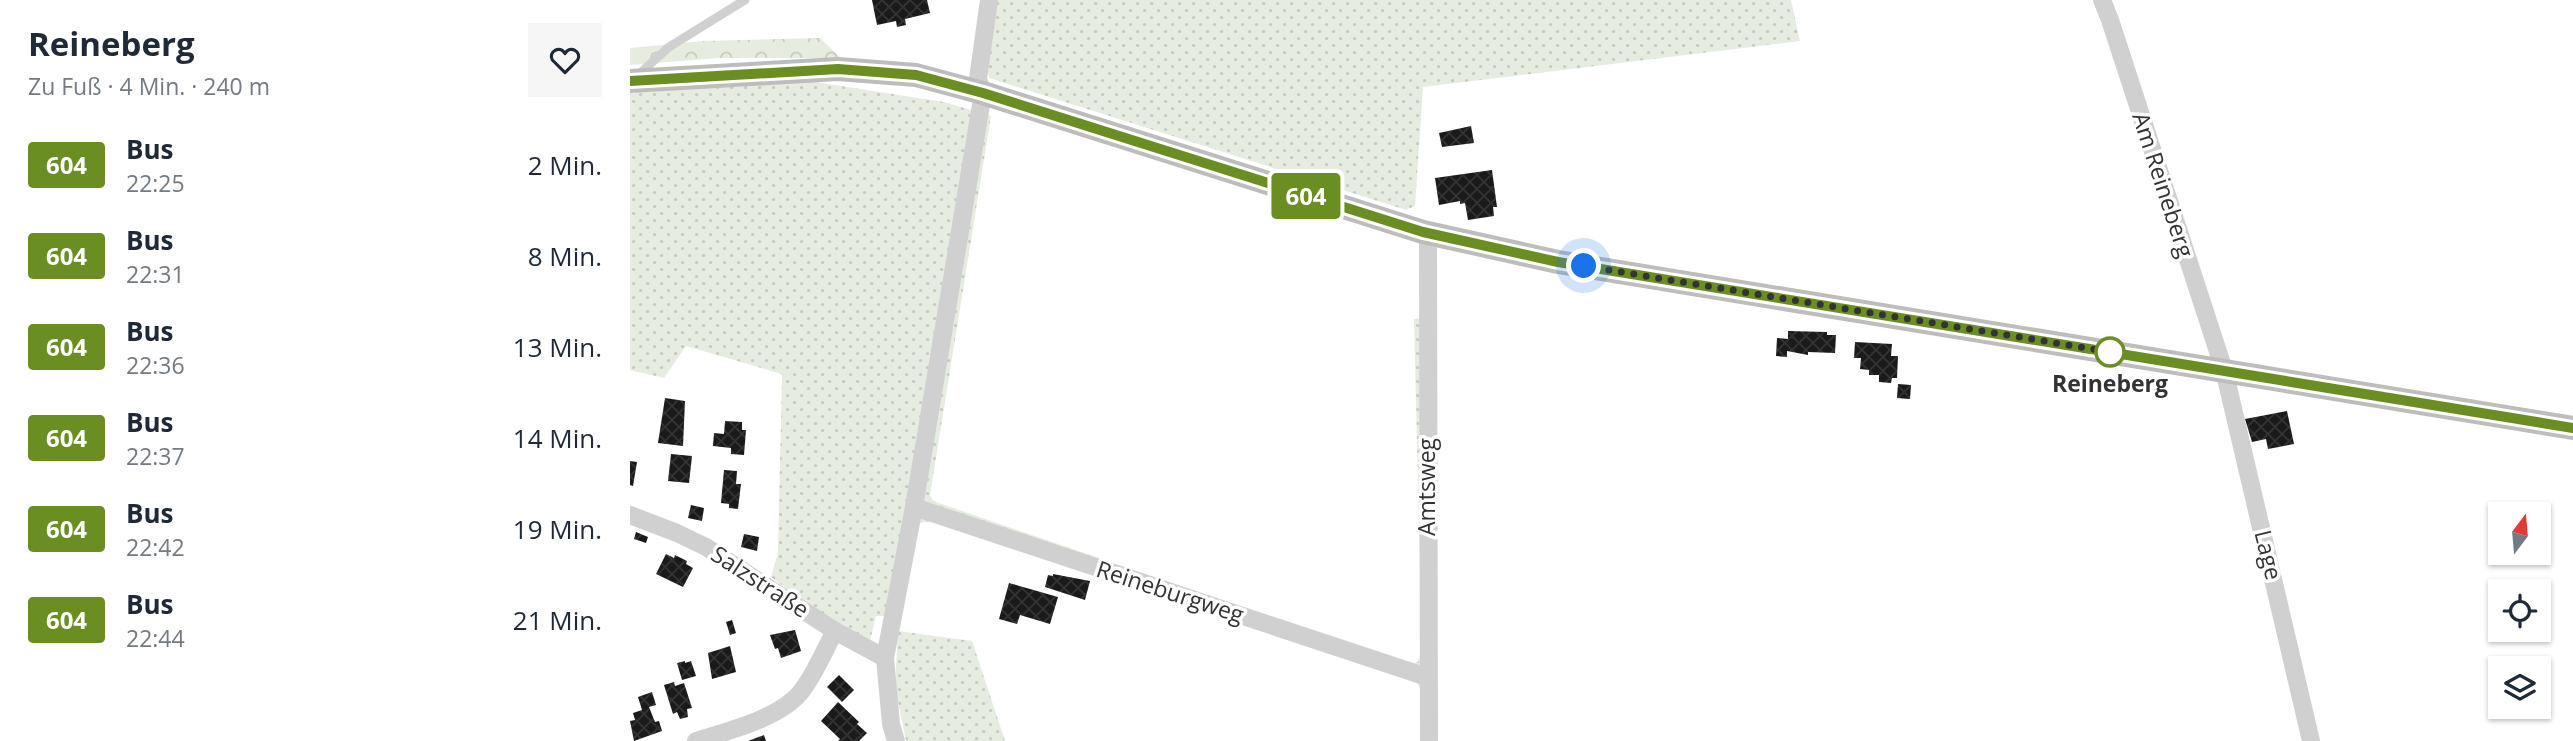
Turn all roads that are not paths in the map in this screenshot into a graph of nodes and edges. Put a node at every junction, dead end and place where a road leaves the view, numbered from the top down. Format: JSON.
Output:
{"nodes":[{"id":1,"x":745,"y":0,"type":"edge"},
{"id":2,"x":989,"y":0,"type":"edge"},
{"id":3,"x":2102,"y":0,"type":"edge"},
{"id":4,"x":631,"y":81,"type":"edge"},
{"id":5,"x":983,"y":93,"type":"junction"},
{"id":6,"x":1428,"y":233,"type":"junction"},
{"id":7,"x":2224,"y":370,"type":"junction"},
{"id":8,"x":2573,"y":428,"type":"edge"},
{"id":9,"x":914,"y":507,"type":"junction"},
{"id":10,"x":630,"y":516,"type":"edge"},
{"id":11,"x":835,"y":631,"type":"junction"},
{"id":12,"x":885,"y":658,"type":"junction"},
{"id":13,"x":1427,"y":677,"type":"junction"},
{"id":14,"x":696,"y":741,"type":"edge"},
{"id":15,"x":896,"y":741,"type":"edge"},
{"id":16,"x":1429,"y":741,"type":"edge"},
{"id":17,"x":2311,"y":741,"type":"edge"}],
"edges":[{"from":1,"to":4,"type":"lane"},
{"from":2,"to":5,"type":"street"},
{"from":3,"to":7,"type":"street","name":"Am Reineberg"},
{"from":4,"to":5,"type":"main road"},
{"from":5,"to":6,"type":"main road"},
{"from":5,"to":9,"type":"street"},
{"from":6,"to":7,"type":"main road"},
{"from":6,"to":13,"type":"street","name":"Amtsweg"},
{"from":7,"to":8,"type":"main road"},
{"from":7,"to":17,"type":"street","name":"Lage"},
{"from":9,"to":12,"type":"street"},
{"from":9,"to":13,"type":"street","name":"Reineburgweg"},
{"from":10,"to":11,"type":"street","name":"Salzstraße"},
{"from":11,"to":12,"type":"street","name":"Salzstraße"},
{"from":11,"to":14,"type":"street"},
{"from":12,"to":15,"type":"street"},
{"from":13,"to":16,"type":"street","name":"Amtsweg"}]}
